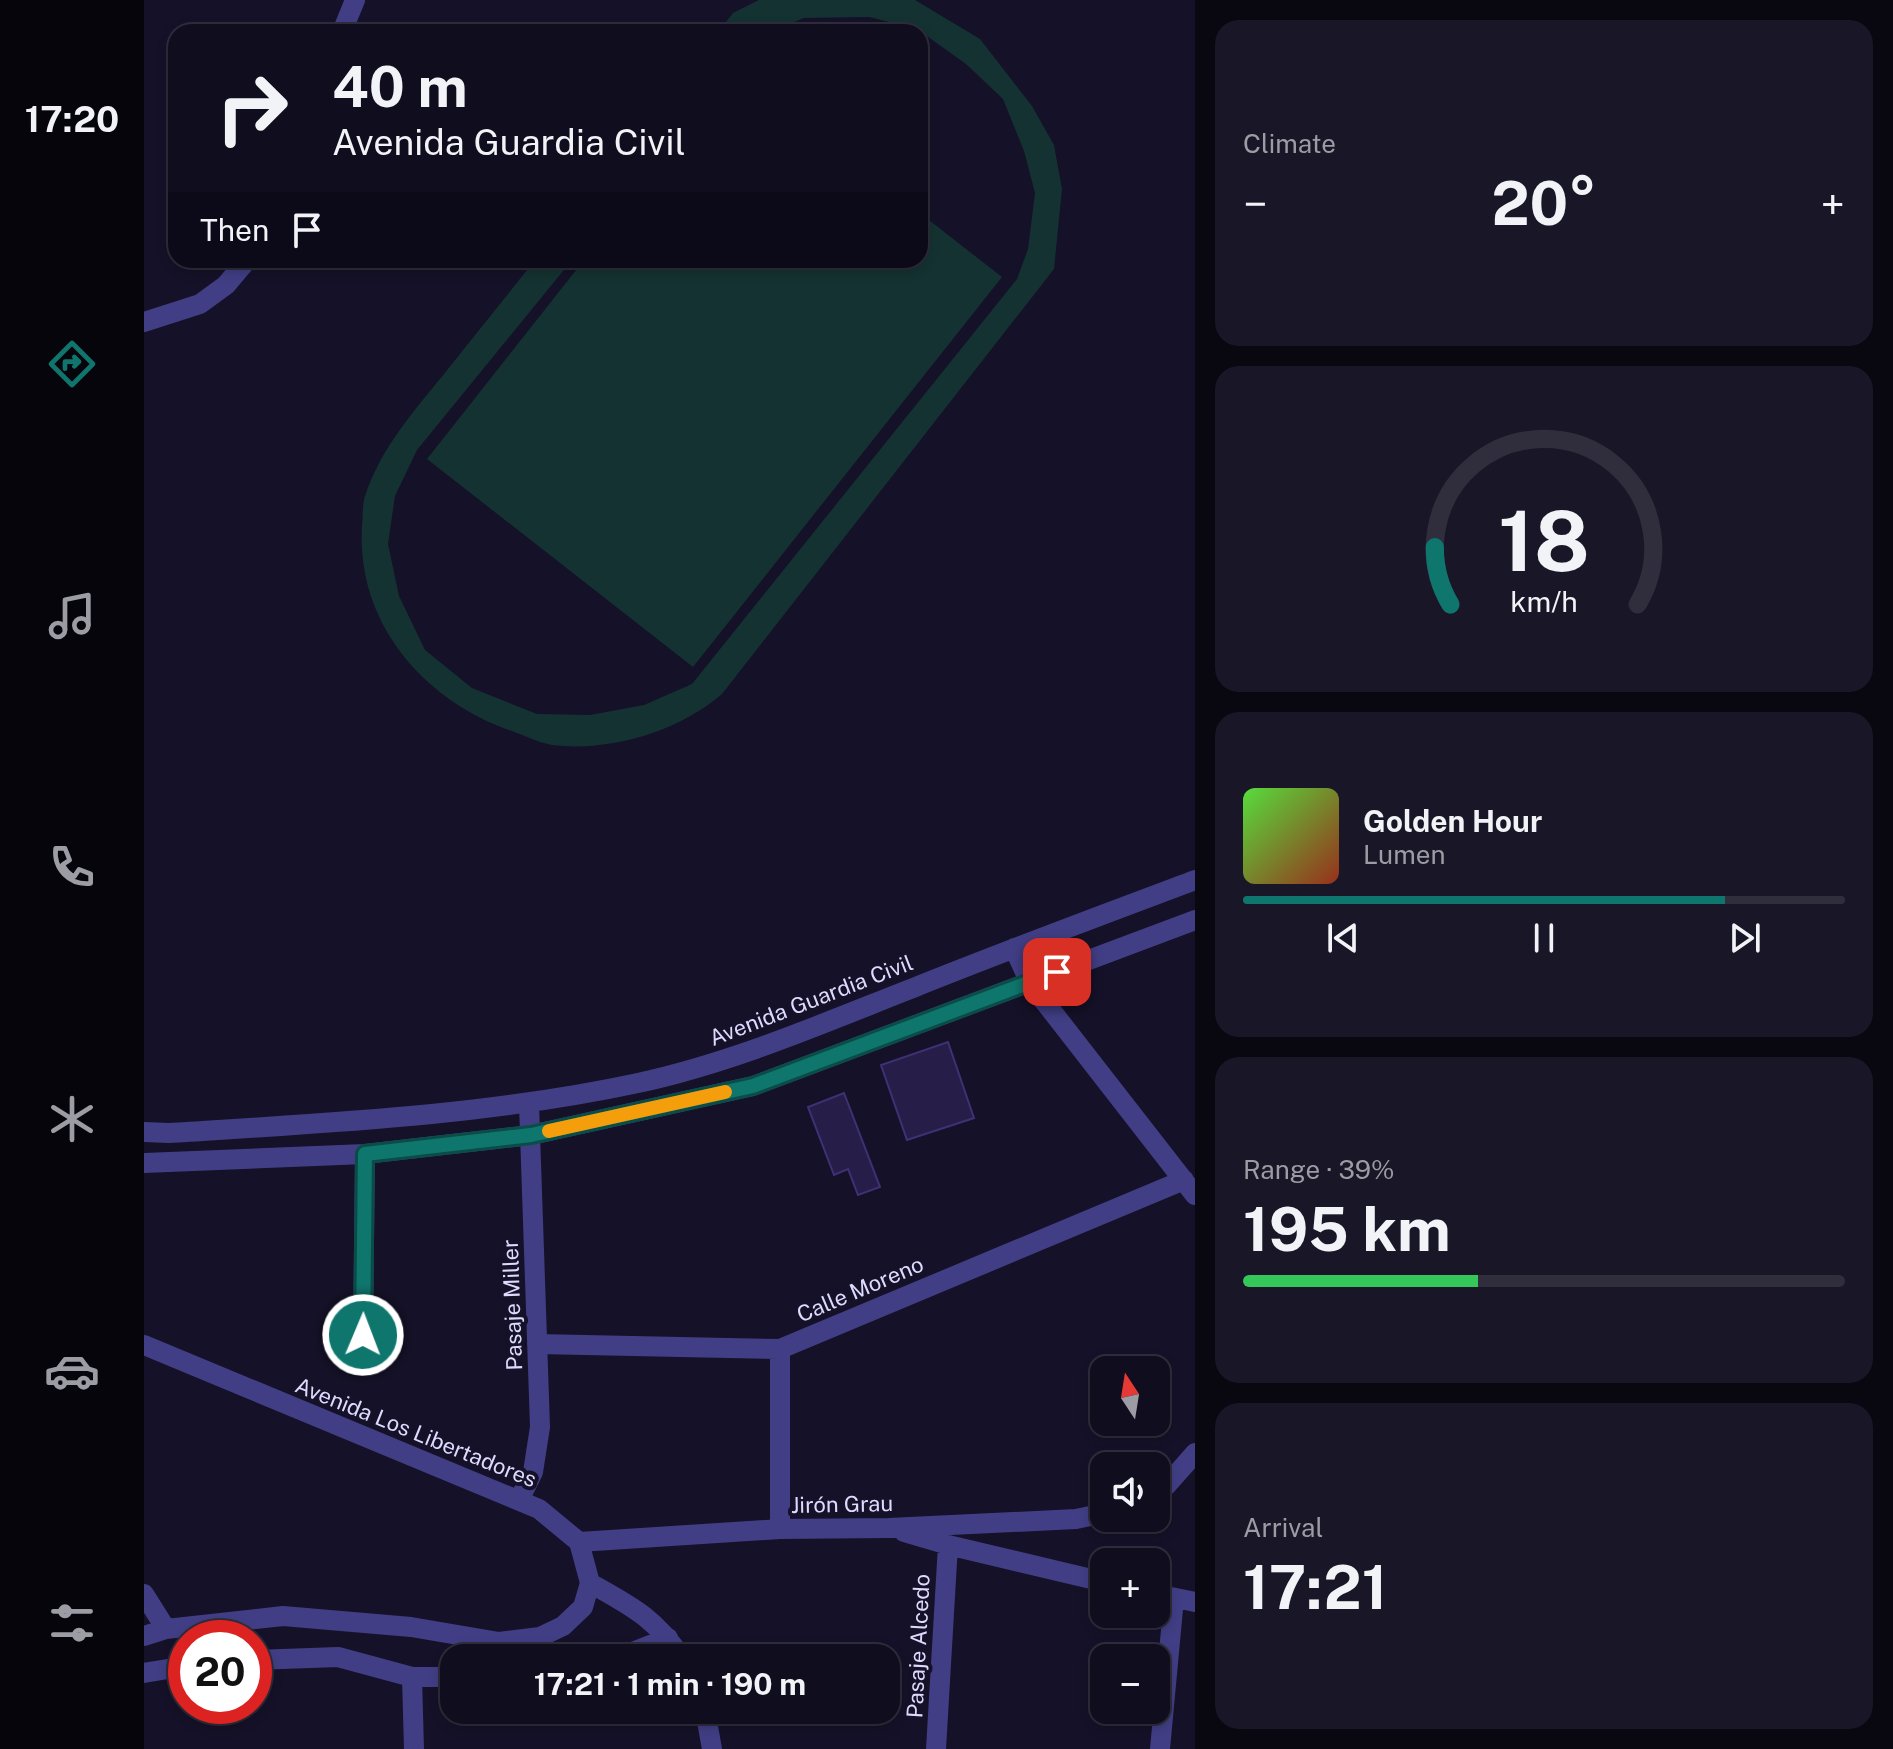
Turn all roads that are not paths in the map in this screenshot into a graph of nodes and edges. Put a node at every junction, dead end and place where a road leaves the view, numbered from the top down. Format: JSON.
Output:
{"nodes":[{"id":1,"x":355,"y":0,"type":"edge"},
{"id":2,"x":345,"y":24,"type":"edge"},
{"id":3,"x":240,"y":268,"type":"edge"},
{"id":4,"x":144,"y":322,"type":"edge"},
{"id":5,"x":1195,"y":880,"type":"edge"},
{"id":6,"x":1195,"y":920,"type":"edge"},
{"id":7,"x":1014,"y":948,"type":"junction"},
{"id":8,"x":1030,"y":983,"type":"junction"},
{"id":9,"x":529,"y":1104,"type":"junction"},
{"id":10,"x":144,"y":1132,"type":"edge"},
{"id":11,"x":531,"y":1135,"type":"junction"},
{"id":12,"x":365,"y":1154,"type":"junction"},
{"id":13,"x":144,"y":1163,"type":"edge"},
{"id":14,"x":1189,"y":1188,"type":"edge"},
{"id":15,"x":363,"y":1335,"type":"dead end"},
{"id":16,"x":537,"y":1344,"type":"junction"},
{"id":17,"x":144,"y":1345,"type":"edge"},
{"id":18,"x":780,"y":1349,"type":"junction"},
{"id":19,"x":1195,"y":1453,"type":"edge"},
{"id":20,"x":1170,"y":1481,"type":"edge"},
{"id":21,"x":519,"y":1500,"type":"junction"},
{"id":22,"x":1090,"y":1516,"type":"edge"},
{"id":23,"x":889,"y":1528,"type":"junction"},
{"id":24,"x":780,"y":1529,"type":"junction"},
{"id":25,"x":579,"y":1542,"type":"junction"},
{"id":26,"x":948,"y":1545,"type":"junction"},
{"id":27,"x":1090,"y":1579,"type":"edge"},
{"id":28,"x":590,"y":1583,"type":"junction"},
{"id":29,"x":144,"y":1594,"type":"edge"},
{"id":30,"x":1170,"y":1597,"type":"edge"},
{"id":31,"x":1195,"y":1602,"type":"edge"},
{"id":32,"x":1164,"y":1628,"type":"edge"},
{"id":33,"x":166,"y":1629,"type":"junction"},
{"id":34,"x":144,"y":1636,"type":"edge"},
{"id":35,"x":668,"y":1638,"type":"junction"},
{"id":36,"x":653,"y":1644,"type":"edge"},
{"id":37,"x":672,"y":1644,"type":"edge"},
{"id":38,"x":272,"y":1659,"type":"edge"},
{"id":39,"x":168,"y":1669,"type":"edge"},
{"id":40,"x":144,"y":1673,"type":"edge"},
{"id":41,"x":412,"y":1677,"type":"junction"},
{"id":42,"x":440,"y":1677,"type":"edge"},
{"id":43,"x":708,"y":1724,"type":"edge"},
{"id":44,"x":414,"y":1749,"type":"edge"},
{"id":45,"x":712,"y":1749,"type":"edge"},
{"id":46,"x":936,"y":1749,"type":"edge"},
{"id":47,"x":1160,"y":1749,"type":"edge"}],
"edges":[{"from":1,"to":2,"type":"street"},
{"from":3,"to":4,"type":"street"},
{"from":5,"to":7,"type":"street","name":"Avenida Guardia Civil"},
{"from":6,"to":8,"type":"street"},
{"from":7,"to":8,"type":"street"},
{"from":7,"to":9,"type":"street","name":"Avenida Guardia Civil"},
{"from":8,"to":11,"type":"street"},
{"from":8,"to":14,"type":"street"},
{"from":9,"to":10,"type":"street","name":"Avenida Guardia Civil"},
{"from":9,"to":11,"type":"street","name":"Pasaje Miller"},
{"from":11,"to":12,"type":"street"},
{"from":11,"to":16,"type":"street","name":"Pasaje Miller"},
{"from":12,"to":13,"type":"street"},
{"from":12,"to":15,"type":"street"},
{"from":14,"to":18,"type":"street","name":"Calle Moreno"},
{"from":16,"to":18,"type":"street","name":"Calle Moreno"},
{"from":16,"to":21,"type":"street","name":"Pasaje Miller"},
{"from":17,"to":21,"type":"street","name":"Avenida Los Libertadores"},
{"from":18,"to":24,"type":"street"},
{"from":19,"to":20,"type":"street"},
{"from":21,"to":25,"type":"street","name":"Avenida Los Libertadores"},
{"from":22,"to":23,"type":"street","name":"Jirón Grau"},
{"from":23,"to":24,"type":"street","name":"Jirón Grau"},
{"from":23,"to":26,"type":"street"},
{"from":24,"to":25,"type":"street","name":"Jirón Grau"},
{"from":25,"to":28,"type":"street"},
{"from":26,"to":27,"type":"street"},
{"from":26,"to":46,"type":"street","name":"Pasaje Alcedo"},
{"from":28,"to":33,"type":"street"},
{"from":28,"to":35,"type":"street"},
{"from":29,"to":33,"type":"street"},
{"from":30,"to":31,"type":"street"},
{"from":32,"to":47,"type":"street"},
{"from":33,"to":34,"type":"street"},
{"from":35,"to":36,"type":"street"},
{"from":35,"to":37,"type":"street"},
{"from":38,"to":41,"type":"street"},
{"from":39,"to":40,"type":"street"},
{"from":41,"to":42,"type":"street"},
{"from":41,"to":44,"type":"street"},
{"from":43,"to":45,"type":"street"}]}
